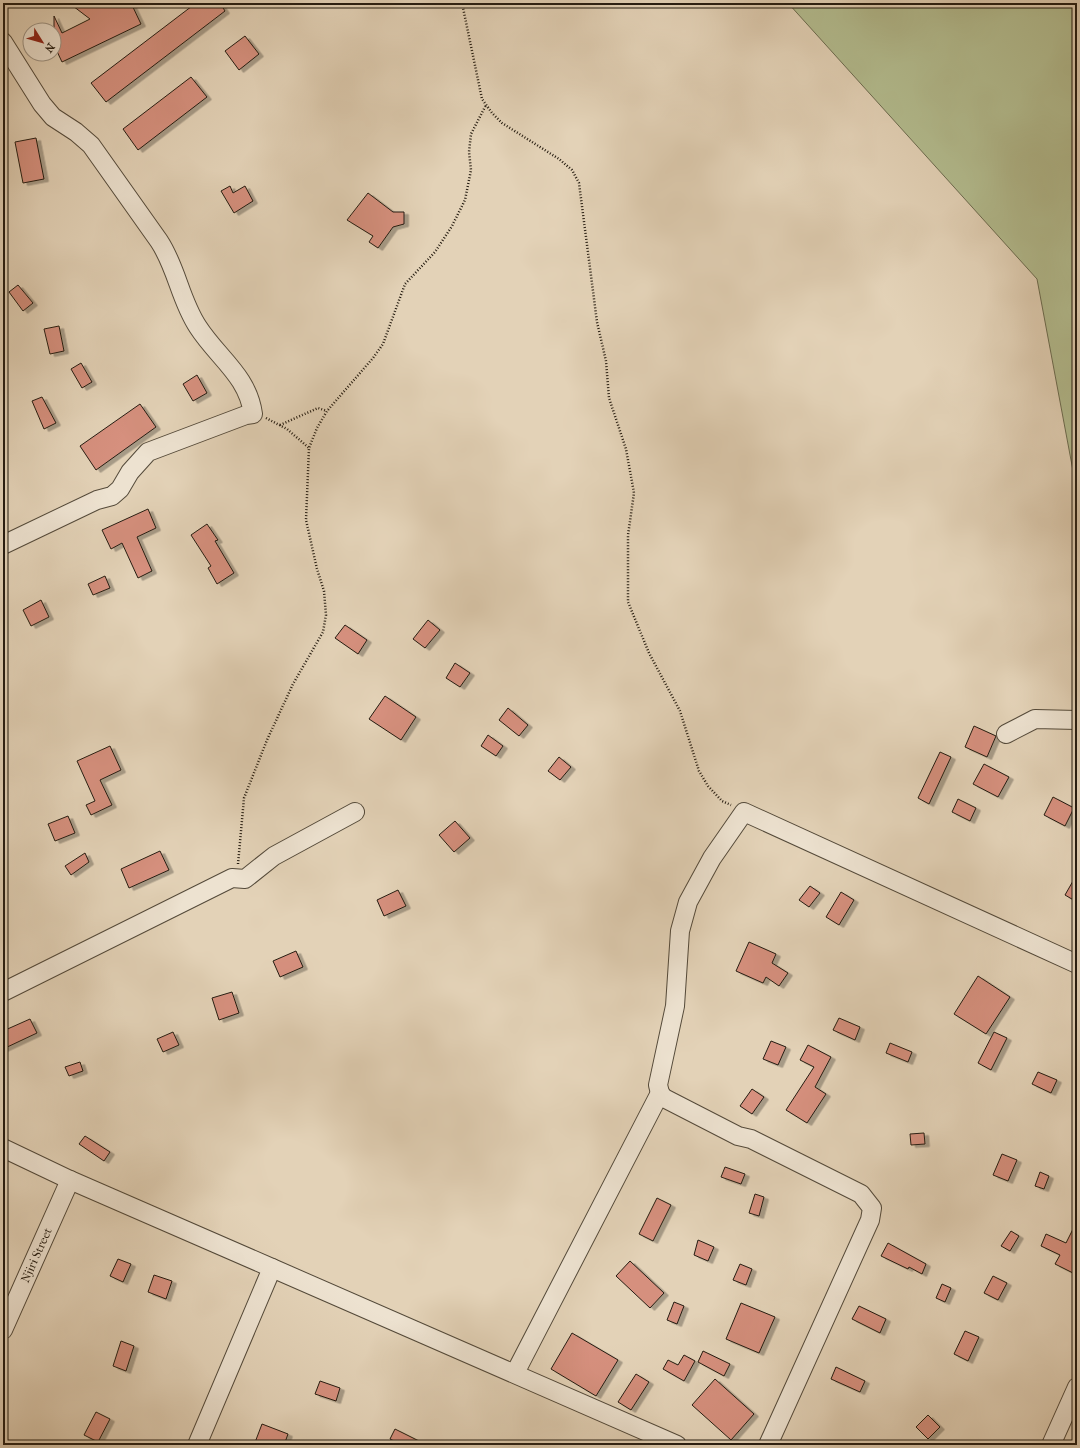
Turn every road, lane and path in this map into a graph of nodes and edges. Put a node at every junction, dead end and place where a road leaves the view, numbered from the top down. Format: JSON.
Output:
{"nodes":[{"id":1,"x":462,"y":3,"type":"edge"},
{"id":2,"x":3,"y":42,"type":"edge"},
{"id":3,"x":486,"y":105,"type":"junction"},
{"id":4,"x":327,"y":411,"type":"junction"},
{"id":5,"x":309,"y":448,"type":"junction"},
{"id":6,"x":3,"y":545,"type":"edge"},
{"id":7,"x":1077,"y":720,"type":"edge"},
{"id":8,"x":1006,"y":734,"type":"dead end"},
{"id":9,"x":355,"y":812,"type":"dead end"},
{"id":10,"x":744,"y":812,"type":"junction"},
{"id":11,"x":232,"y":878,"type":"junction"},
{"id":12,"x":1077,"y":964,"type":"edge"},
{"id":13,"x":3,"y":992,"type":"edge"},
{"id":14,"x":660,"y":1093,"type":"junction"},
{"id":15,"x":3,"y":1148,"type":"edge"},
{"id":16,"x":70,"y":1180,"type":"junction"},
{"id":17,"x":272,"y":1268,"type":"junction"},
{"id":18,"x":3,"y":1330,"type":"edge"},
{"id":19,"x":515,"y":1373,"type":"junction"},
{"id":20,"x":1077,"y":1387,"type":"edge"},
{"id":21,"x":197,"y":1445,"type":"edge"},
{"id":22,"x":677,"y":1445,"type":"edge"},
{"id":23,"x":768,"y":1445,"type":"edge"},
{"id":24,"x":1051,"y":1445,"type":"edge"}],
"edges":[{"from":1,"to":3,"type":"path"},
{"from":2,"to":6,"type":"street"},
{"from":3,"to":4,"type":"path"},
{"from":3,"to":10,"type":"path"},
{"from":4,"to":5,"type":"path"},
{"from":4,"to":5,"type":"path"},
{"from":5,"to":11,"type":"path"},
{"from":7,"to":8,"type":"street"},
{"from":9,"to":11,"type":"street"},
{"from":10,"to":12,"type":"street"},
{"from":10,"to":14,"type":"street"},
{"from":11,"to":13,"type":"street"},
{"from":14,"to":19,"type":"street"},
{"from":14,"to":23,"type":"street"},
{"from":15,"to":16,"type":"street"},
{"from":16,"to":17,"type":"street"},
{"from":16,"to":18,"type":"street","name":"Njiri Street"},
{"from":17,"to":19,"type":"street"},
{"from":17,"to":21,"type":"street"},
{"from":19,"to":22,"type":"street"},
{"from":20,"to":24,"type":"street"}]}
